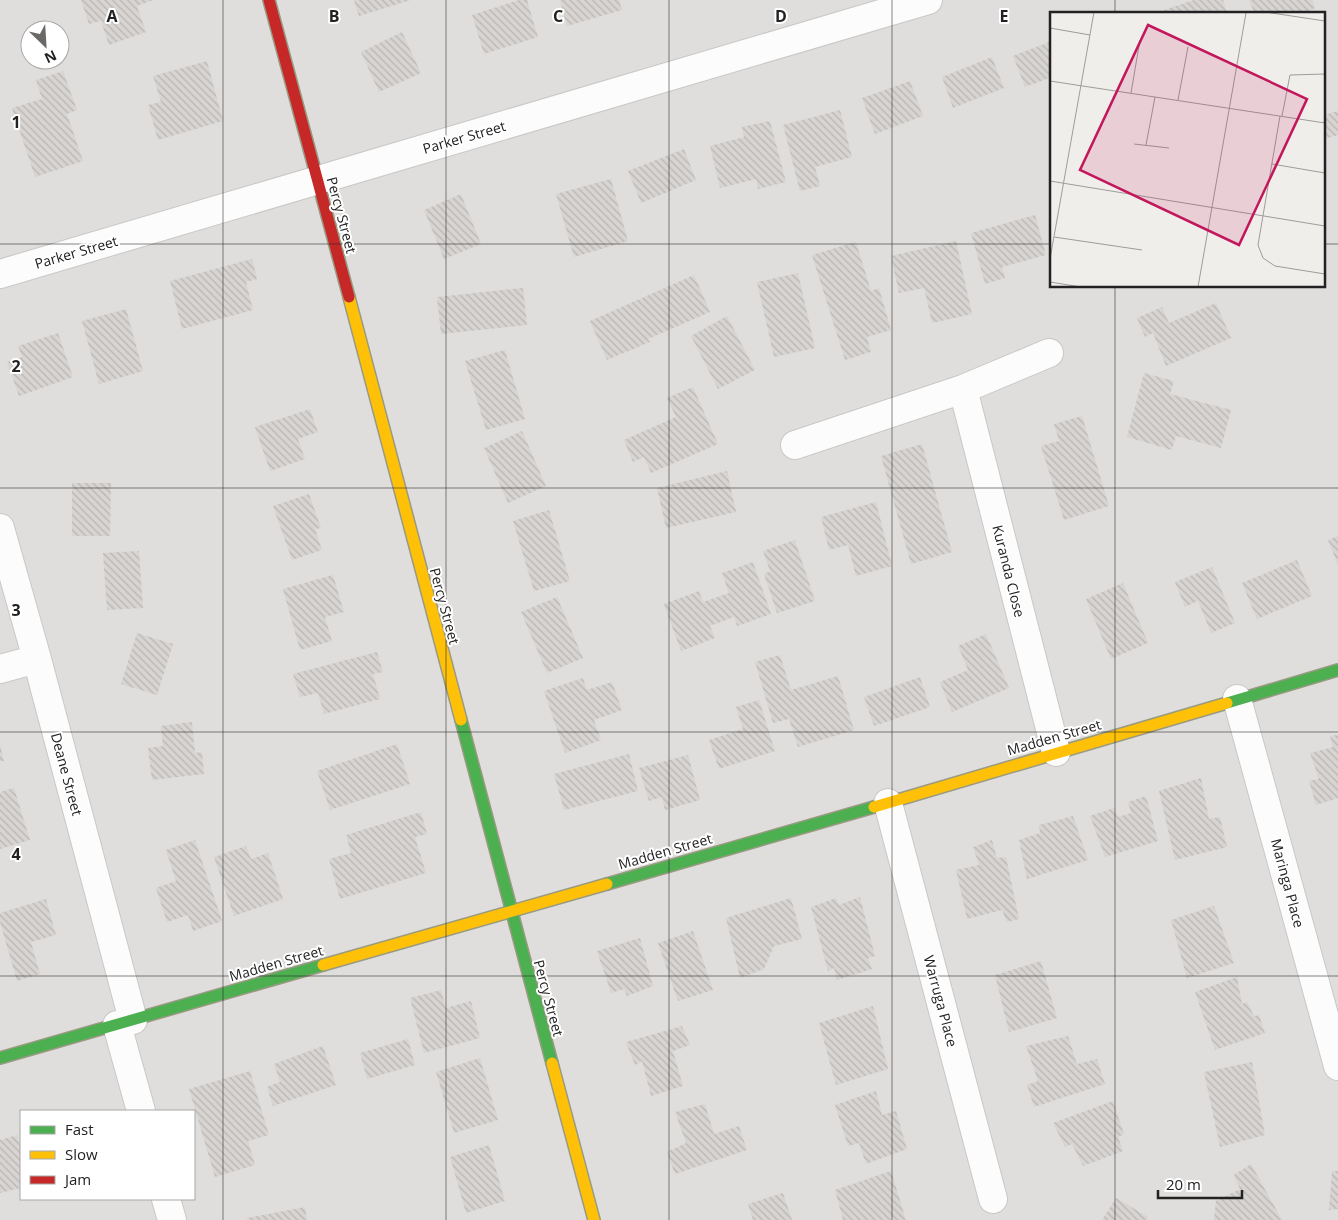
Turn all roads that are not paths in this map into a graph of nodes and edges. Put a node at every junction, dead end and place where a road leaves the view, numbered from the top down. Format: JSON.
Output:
{"nodes":[{"id":1,"x":269,"y":0,"type":"edge"},
{"id":2,"x":928,"y":0,"type":"edge"},
{"id":3,"x":318,"y":180,"type":"junction"},
{"id":4,"x":0,"y":274,"type":"edge"},
{"id":5,"x":1049,"y":353,"type":"dead end"},
{"id":6,"x":964,"y":390,"type":"junction"},
{"id":7,"x":795,"y":445,"type":"dead end"},
{"id":8,"x":0,"y":528,"type":"edge"},
{"id":9,"x":37,"y":659,"type":"junction"},
{"id":10,"x":0,"y":669,"type":"edge"},
{"id":11,"x":1338,"y":670,"type":"edge"},
{"id":12,"x":1237,"y":700,"type":"junction"},
{"id":13,"x":1056,"y":752,"type":"junction"},
{"id":14,"x":888,"y":803,"type":"junction"},
{"id":15,"x":510,"y":912,"type":"junction"},
{"id":16,"x":125,"y":1022,"type":"junction"},
{"id":17,"x":0,"y":1058,"type":"edge"},
{"id":18,"x":1338,"y":1066,"type":"edge"},
{"id":19,"x":142,"y":1110,"type":"edge"},
{"id":20,"x":166,"y":1200,"type":"edge"},
{"id":21,"x":993,"y":1200,"type":"dead end"},
{"id":22,"x":172,"y":1220,"type":"edge"},
{"id":23,"x":594,"y":1220,"type":"edge"}],
"edges":[{"from":1,"to":3,"type":"street","name":"Percy Street"},
{"from":2,"to":3,"type":"street","name":"Parker Street"},
{"from":3,"to":4,"type":"street","name":"Parker Street"},
{"from":3,"to":15,"type":"street","name":"Percy Street"},
{"from":5,"to":6,"type":"street"},
{"from":6,"to":7,"type":"street"},
{"from":6,"to":13,"type":"street","name":"Kuranda Close"},
{"from":8,"to":9,"type":"street","name":"Deane Street"},
{"from":9,"to":10,"type":"street"},
{"from":9,"to":16,"type":"street","name":"Deane Street"},
{"from":11,"to":12,"type":"street","name":"Madden Street"},
{"from":12,"to":13,"type":"street","name":"Madden Street"},
{"from":12,"to":18,"type":"street","name":"Maringa Place"},
{"from":13,"to":14,"type":"street","name":"Madden Street"},
{"from":14,"to":15,"type":"street","name":"Madden Street"},
{"from":14,"to":21,"type":"street","name":"Warruga Place"},
{"from":15,"to":16,"type":"street","name":"Madden Street"},
{"from":15,"to":23,"type":"street","name":"Percy Street"},
{"from":16,"to":17,"type":"street","name":"Madden Street"},
{"from":16,"to":19,"type":"street","name":"Deane Street"},
{"from":20,"to":22,"type":"street"}]}
